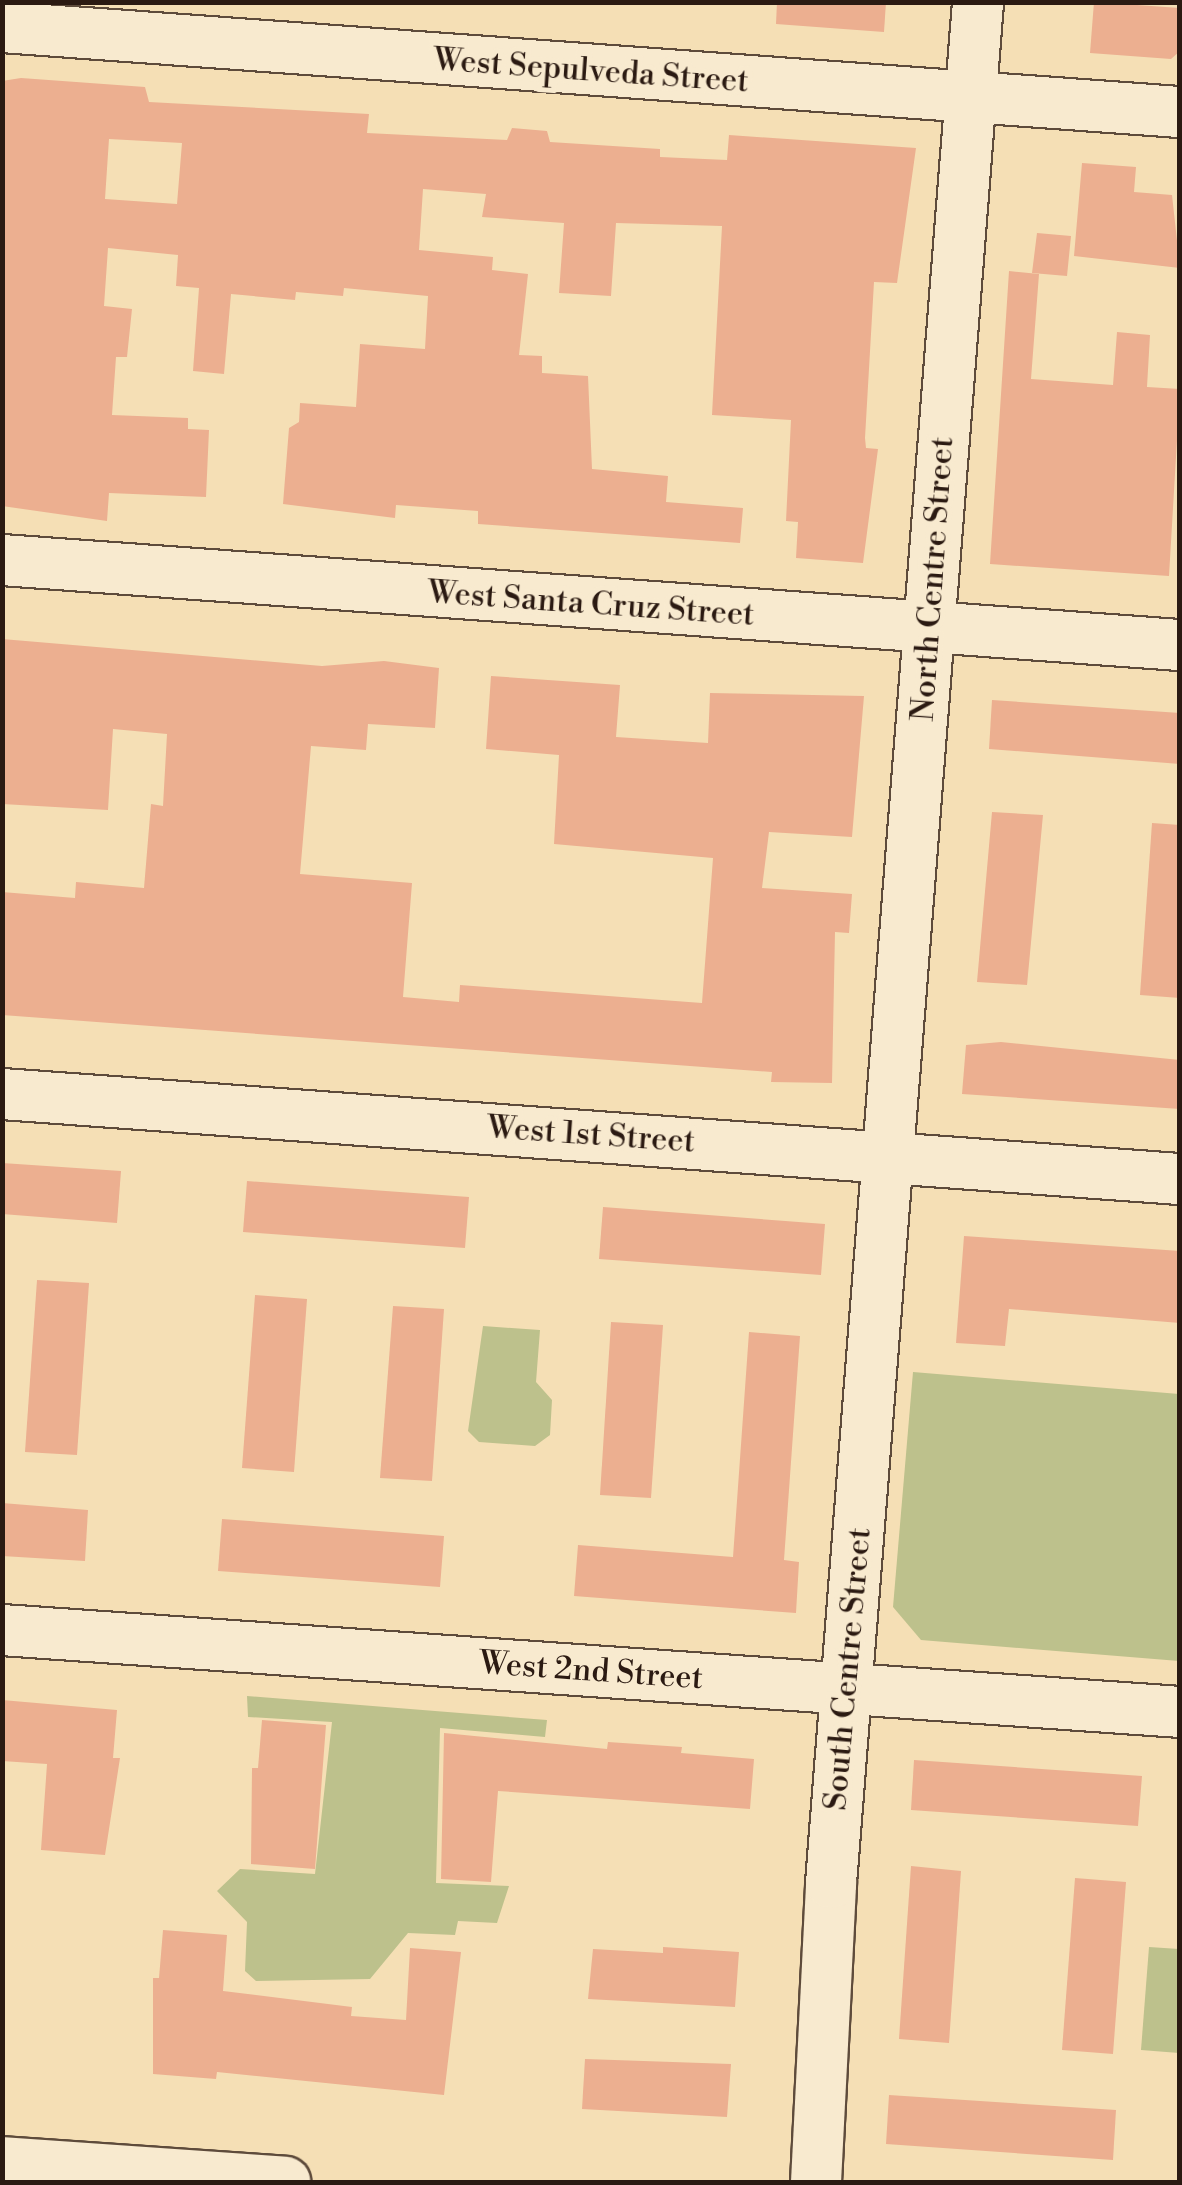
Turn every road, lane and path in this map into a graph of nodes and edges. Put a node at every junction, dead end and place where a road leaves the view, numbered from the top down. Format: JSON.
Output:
{"nodes":[{"id":1,"x":978,"y":2,"type":"edge"},
{"id":2,"x":2,"y":27,"type":"edge"},
{"id":3,"x":971,"y":98,"type":"junction"},
{"id":4,"x":1180,"y":112,"type":"edge"},
{"id":5,"x":2,"y":560,"type":"edge"},
{"id":6,"x":929,"y":628,"type":"junction"},
{"id":7,"x":1180,"y":646,"type":"edge"},
{"id":8,"x":2,"y":1094,"type":"edge"},
{"id":9,"x":888,"y":1156,"type":"junction"},
{"id":10,"x":1180,"y":1179,"type":"edge"},
{"id":11,"x":2,"y":1630,"type":"edge"},
{"id":12,"x":846,"y":1687,"type":"junction"},
{"id":13,"x":1180,"y":1712,"type":"edge"},
{"id":14,"x":2,"y":2162,"type":"edge"},
{"id":15,"x":285,"y":2182,"type":"edge"},
{"id":16,"x":816,"y":2182,"type":"edge"}],
"edges":[{"from":1,"to":3,"type":"street","name":"North Centre Street"},
{"from":2,"to":3,"type":"street","name":"West Sepulveda Street"},
{"from":3,"to":4,"type":"street","name":"West Sepulveda Street"},
{"from":3,"to":6,"type":"street","name":"North Centre Street"},
{"from":5,"to":6,"type":"street","name":"West Santa Cruz Street"},
{"from":6,"to":7,"type":"street","name":"West Santa Cruz Street"},
{"from":6,"to":9,"type":"street","name":"North Centre Street"},
{"from":8,"to":9,"type":"street","name":"West 1st Street"},
{"from":9,"to":10,"type":"street","name":"West 1st Street"},
{"from":9,"to":12,"type":"street","name":"South Centre Street"},
{"from":11,"to":12,"type":"street","name":"West 2nd Street"},
{"from":12,"to":13,"type":"street","name":"West 2nd Street"},
{"from":12,"to":16,"type":"street","name":"South Centre Street"},
{"from":14,"to":15,"type":"street"}]}
